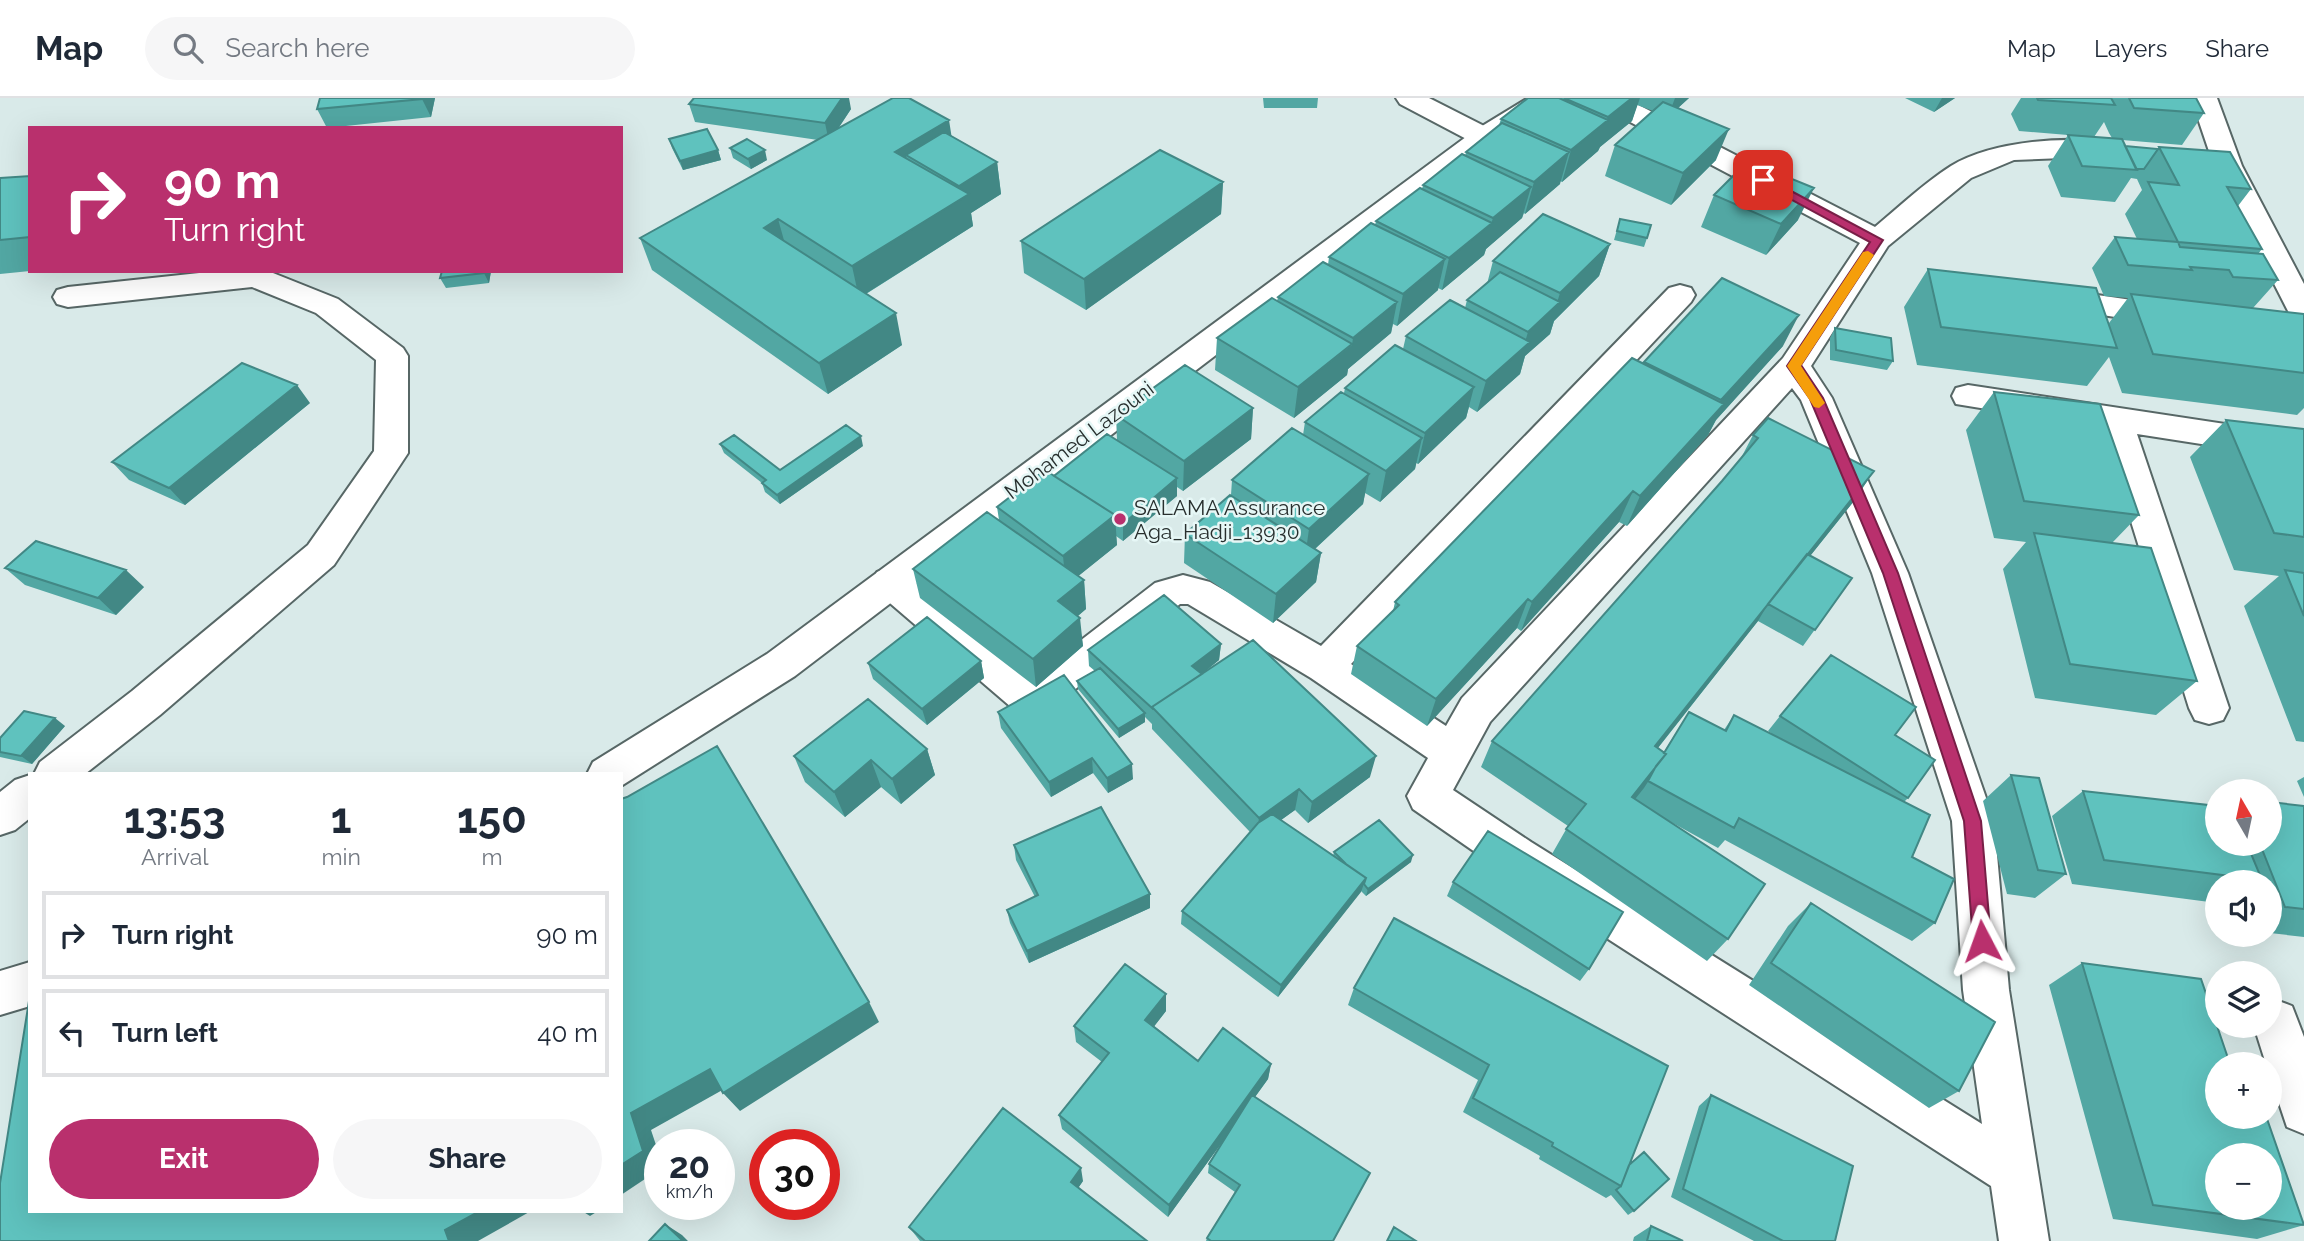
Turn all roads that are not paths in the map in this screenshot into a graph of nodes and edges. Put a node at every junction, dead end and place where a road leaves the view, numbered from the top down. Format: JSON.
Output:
{"nodes":[{"id":1,"x":1409,"y":98,"type":"edge"},
{"id":2,"x":1546,"y":98,"type":"edge"},
{"id":3,"x":1605,"y":98,"type":"edge"},
{"id":4,"x":2204,"y":98,"type":"edge"},
{"id":5,"x":1484,"y":137,"type":"junction"},
{"id":6,"x":2145,"y":156,"type":"edge"},
{"id":7,"x":2186,"y":161,"type":"edge"},
{"id":8,"x":2228,"y":166,"type":"junction"},
{"id":9,"x":1877,"y":240,"type":"junction"},
{"id":10,"x":1680,"y":295,"type":"dead end"},
{"id":11,"x":2040,"y":296,"type":"edge"},
{"id":12,"x":68,"y":297,"type":"dead end"},
{"id":13,"x":2304,"y":313,"type":"edge"},
{"id":14,"x":2199,"y":319,"type":"edge"},
{"id":15,"x":1794,"y":366,"type":"junction"},
{"id":16,"x":1968,"y":396,"type":"dead end"},
{"id":17,"x":2115,"y":418,"type":"junction"},
{"id":18,"x":2304,"y":448,"type":"edge"},
{"id":19,"x":890,"y":582,"type":"junction"},
{"id":20,"x":1325,"y":667,"type":"junction"},
{"id":21,"x":2209,"y":708,"type":"dead end"},
{"id":22,"x":1452,"y":752,"type":"junction"},
{"id":23,"x":57,"y":772,"type":"edge"},
{"id":24,"x":610,"y":772,"type":"edge"},
{"id":25,"x":28,"y":795,"type":"edge"},
{"id":26,"x":0,"y":817,"type":"edge"},
{"id":27,"x":28,"y":985,"type":"edge"},
{"id":28,"x":0,"y":993,"type":"edge"},
{"id":29,"x":2281,"y":1038,"type":"edge"},
{"id":30,"x":2304,"y":1110,"type":"edge"},
{"id":31,"x":2014,"y":1172,"type":"junction"},
{"id":32,"x":2024,"y":1241,"type":"edge"}],
"edges":[{"from":1,"to":5,"type":"street"},
{"from":2,"to":5,"type":"street","name":"Mohamed Lazouni"},
{"from":3,"to":9,"type":"street"},
{"from":4,"to":8,"type":"street"},
{"from":5,"to":19,"type":"street","name":"Mohamed Lazouni"},
{"from":6,"to":9,"type":"street"},
{"from":7,"to":8,"type":"street"},
{"from":8,"to":13,"type":"street"},
{"from":9,"to":15,"type":"street"},
{"from":10,"to":20,"type":"street"},
{"from":11,"to":14,"type":"street"},
{"from":12,"to":23,"type":"street"},
{"from":15,"to":22,"type":"street"},
{"from":15,"to":31,"type":"street"},
{"from":16,"to":17,"type":"street"},
{"from":17,"to":18,"type":"street"},
{"from":17,"to":21,"type":"street"},
{"from":19,"to":20,"type":"street"},
{"from":19,"to":24,"type":"street","name":"Mohamed Lazouni"},
{"from":20,"to":22,"type":"street"},
{"from":22,"to":31,"type":"street"},
{"from":25,"to":26,"type":"street"},
{"from":27,"to":28,"type":"street"},
{"from":29,"to":30,"type":"street"},
{"from":31,"to":32,"type":"street"}]}
